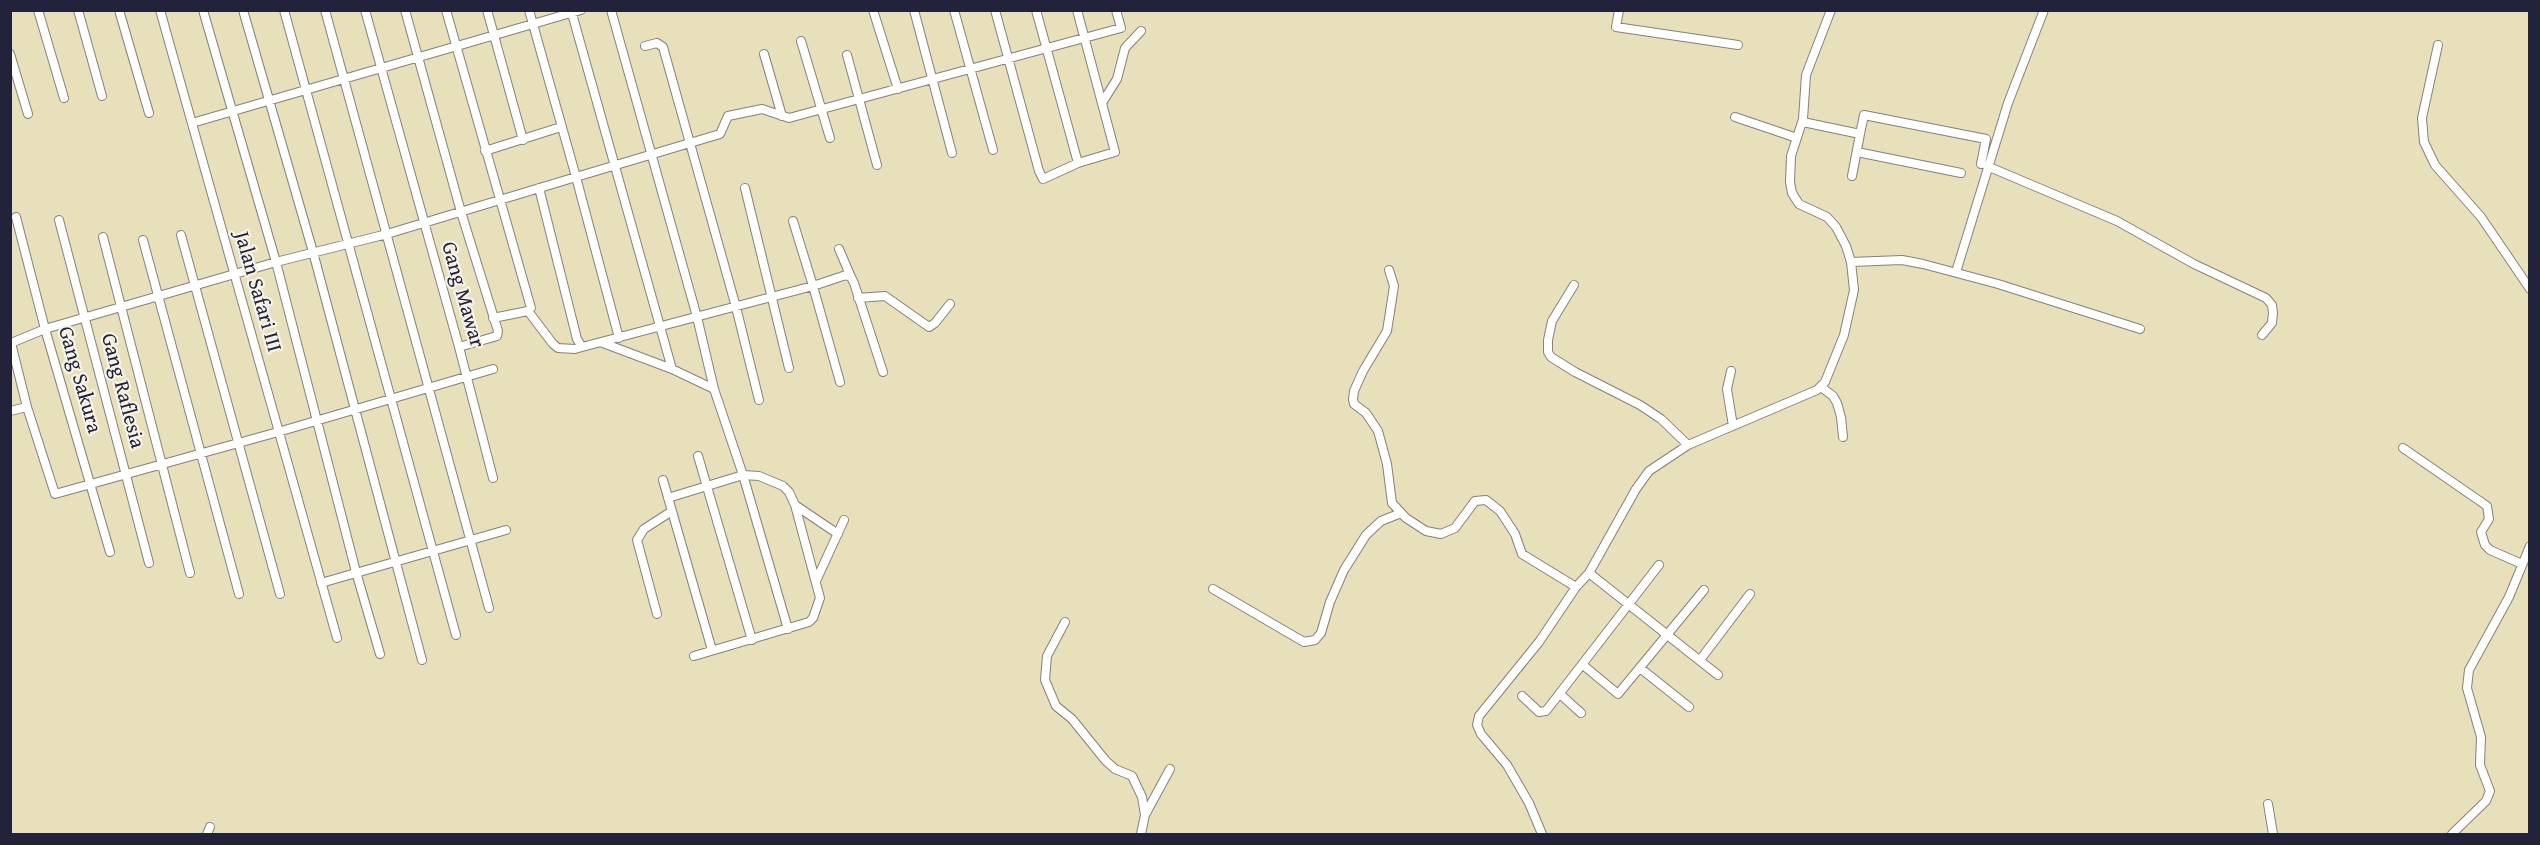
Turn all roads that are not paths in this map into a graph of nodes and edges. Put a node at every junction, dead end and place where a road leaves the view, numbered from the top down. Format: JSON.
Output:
{"nodes":[{"id":1,"x":38,"y":10,"type":"edge"},
{"id":2,"x":78,"y":10,"type":"edge"},
{"id":3,"x":119,"y":10,"type":"edge"},
{"id":4,"x":160,"y":10,"type":"edge"},
{"id":5,"x":203,"y":10,"type":"edge"},
{"id":6,"x":243,"y":10,"type":"edge"},
{"id":7,"x":284,"y":10,"type":"edge"},
{"id":8,"x":325,"y":10,"type":"edge"},
{"id":9,"x":365,"y":10,"type":"edge"},
{"id":10,"x":405,"y":10,"type":"edge"},
{"id":11,"x":446,"y":10,"type":"edge"},
{"id":12,"x":487,"y":10,"type":"edge"},
{"id":13,"x":529,"y":10,"type":"edge"},
{"id":14,"x":611,"y":10,"type":"edge"},
{"id":15,"x":873,"y":10,"type":"edge"},
{"id":16,"x":914,"y":10,"type":"edge"},
{"id":17,"x":954,"y":10,"type":"edge"},
{"id":18,"x":995,"y":10,"type":"edge"},
{"id":19,"x":1036,"y":10,"type":"edge"},
{"id":20,"x":1077,"y":10,"type":"edge"},
{"id":21,"x":1116,"y":10,"type":"edge"},
{"id":22,"x":1831,"y":10,"type":"edge"},
{"id":23,"x":2044,"y":10,"type":"edge"},
{"id":24,"x":575,"y":11,"type":"edge"},
{"id":25,"x":1618,"y":11,"type":"edge"},
{"id":26,"x":533,"y":24,"type":"junction"},
{"id":27,"x":1141,"y":31,"type":"dead end"},
{"id":28,"x":494,"y":36,"type":"junction"},
{"id":29,"x":1084,"y":39,"type":"junction"},
{"id":30,"x":801,"y":40,"type":"dead end"},
{"id":31,"x":1738,"y":45,"type":"dead end"},
{"id":32,"x":2438,"y":45,"type":"dead end"},
{"id":33,"x":645,"y":46,"type":"dead end"},
{"id":34,"x":456,"y":47,"type":"junction"},
{"id":35,"x":1047,"y":49,"type":"junction"},
{"id":36,"x":10,"y":54,"type":"edge"},
{"id":37,"x":764,"y":54,"type":"dead end"},
{"id":38,"x":847,"y":55,"type":"dead end"},
{"id":39,"x":419,"y":57,"type":"junction"},
{"id":40,"x":1008,"y":60,"type":"junction"},
{"id":41,"x":381,"y":69,"type":"junction"},
{"id":42,"x":971,"y":70,"type":"junction"},
{"id":43,"x":344,"y":79,"type":"junction"},
{"id":44,"x":933,"y":80,"type":"junction"},
{"id":45,"x":306,"y":89,"type":"junction"},
{"id":46,"x":898,"y":89,"type":"junction"},
{"id":47,"x":102,"y":96,"type":"dead end"},
{"id":48,"x":64,"y":98,"type":"dead end"},
{"id":49,"x":860,"y":99,"type":"junction"},
{"id":50,"x":269,"y":100,"type":"junction"},
{"id":51,"x":1102,"y":103,"type":"junction"},
{"id":52,"x":822,"y":109,"type":"junction"},
{"id":53,"x":231,"y":110,"type":"junction"},
{"id":54,"x":149,"y":113,"type":"dead end"},
{"id":55,"x":28,"y":114,"type":"dead end"},
{"id":56,"x":782,"y":116,"type":"junction"},
{"id":57,"x":1735,"y":117,"type":"dead end"},
{"id":58,"x":1803,"y":122,"type":"junction"},
{"id":59,"x":192,"y":123,"type":"junction"},
{"id":60,"x":561,"y":127,"type":"junction"},
{"id":61,"x":1860,"y":134,"type":"junction"},
{"id":62,"x":830,"y":138,"type":"dead end"},
{"id":63,"x":1797,"y":138,"type":"junction"},
{"id":64,"x":523,"y":140,"type":"junction"},
{"id":65,"x":692,"y":143,"type":"junction"},
{"id":66,"x":993,"y":150,"type":"dead end"},
{"id":67,"x":485,"y":151,"type":"junction"},
{"id":68,"x":1857,"y":152,"type":"junction"},
{"id":69,"x":952,"y":153,"type":"dead end"},
{"id":70,"x":651,"y":155,"type":"junction"},
{"id":71,"x":1078,"y":163,"type":"junction"},
{"id":72,"x":877,"y":165,"type":"dead end"},
{"id":73,"x":1984,"y":165,"type":"junction"},
{"id":74,"x":614,"y":166,"type":"junction"},
{"id":75,"x":1961,"y":173,"type":"dead end"},
{"id":76,"x":1852,"y":176,"type":"dead end"},
{"id":77,"x":576,"y":177,"type":"junction"},
{"id":78,"x":539,"y":188,"type":"junction"},
{"id":79,"x":745,"y":188,"type":"dead end"},
{"id":80,"x":499,"y":200,"type":"junction"},
{"id":81,"x":461,"y":212,"type":"junction"},
{"id":82,"x":16,"y":218,"type":"dead end"},
{"id":83,"x":59,"y":220,"type":"dead end"},
{"id":84,"x":793,"y":221,"type":"dead end"},
{"id":85,"x":423,"y":223,"type":"junction"},
{"id":86,"x":387,"y":234,"type":"junction"},
{"id":87,"x":181,"y":235,"type":"dead end"},
{"id":88,"x":103,"y":237,"type":"dead end"},
{"id":89,"x":143,"y":240,"type":"dead end"},
{"id":90,"x":350,"y":243,"type":"junction"},
{"id":91,"x":839,"y":249,"type":"dead end"},
{"id":92,"x":313,"y":252,"type":"junction"},
{"id":93,"x":276,"y":262,"type":"junction"},
{"id":94,"x":1851,"y":262,"type":"junction"},
{"id":95,"x":1389,"y":270,"type":"dead end"},
{"id":96,"x":1956,"y":272,"type":"junction"},
{"id":97,"x":233,"y":274,"type":"junction"},
{"id":98,"x":851,"y":277,"type":"junction"},
{"id":99,"x":1574,"y":285,"type":"dead end"},
{"id":100,"x":195,"y":286,"type":"junction"},
{"id":101,"x":813,"y":286,"type":"junction"},
{"id":102,"x":2529,"y":289,"type":"edge"},
{"id":103,"x":159,"y":297,"type":"junction"},
{"id":104,"x":773,"y":297,"type":"junction"},
{"id":105,"x":858,"y":298,"type":"junction"},
{"id":106,"x":951,"y":303,"type":"dead end"},
{"id":107,"x":736,"y":307,"type":"junction"},
{"id":108,"x":122,"y":308,"type":"junction"},
{"id":109,"x":528,"y":311,"type":"junction"},
{"id":110,"x":697,"y":317,"type":"junction"},
{"id":111,"x":84,"y":318,"type":"junction"},
{"id":112,"x":493,"y":318,"type":"junction"},
{"id":113,"x":660,"y":327,"type":"junction"},
{"id":114,"x":45,"y":329,"type":"junction"},
{"id":115,"x":2140,"y":329,"type":"dead end"},
{"id":116,"x":2262,"y":335,"type":"dead end"},
{"id":117,"x":619,"y":338,"type":"junction"},
{"id":118,"x":602,"y":343,"type":"junction"},
{"id":119,"x":459,"y":347,"type":"junction"},
{"id":120,"x":582,"y":347,"type":"junction"},
{"id":121,"x":789,"y":368,"type":"dead end"},
{"id":122,"x":493,"y":369,"type":"dead end"},
{"id":123,"x":672,"y":369,"type":"junction"},
{"id":124,"x":1731,"y":371,"type":"dead end"},
{"id":125,"x":883,"y":372,"type":"dead end"},
{"id":126,"x":465,"y":377,"type":"junction"},
{"id":127,"x":840,"y":382,"type":"dead end"},
{"id":128,"x":1821,"y":387,"type":"junction"},
{"id":129,"x":429,"y":388,"type":"junction"},
{"id":130,"x":714,"y":389,"type":"junction"},
{"id":131,"x":391,"y":399,"type":"junction"},
{"id":132,"x":759,"y":400,"type":"dead end"},
{"id":133,"x":27,"y":406,"type":"junction"},
{"id":134,"x":355,"y":410,"type":"junction"},
{"id":135,"x":10,"y":411,"type":"edge"},
{"id":136,"x":318,"y":420,"type":"junction"},
{"id":137,"x":1733,"y":426,"type":"junction"},
{"id":138,"x":278,"y":432,"type":"junction"},
{"id":139,"x":1843,"y":437,"type":"dead end"},
{"id":140,"x":238,"y":443,"type":"junction"},
{"id":141,"x":1688,"y":445,"type":"junction"},
{"id":142,"x":2403,"y":448,"type":"dead end"},
{"id":143,"x":202,"y":453,"type":"junction"},
{"id":144,"x":698,"y":456,"type":"dead end"},
{"id":145,"x":163,"y":464,"type":"junction"},
{"id":146,"x":125,"y":474,"type":"junction"},
{"id":147,"x":743,"y":475,"type":"junction"},
{"id":148,"x":492,"y":478,"type":"dead end"},
{"id":149,"x":663,"y":480,"type":"dead end"},
{"id":150,"x":89,"y":484,"type":"junction"},
{"id":151,"x":705,"y":485,"type":"junction"},
{"id":152,"x":668,"y":498,"type":"junction"},
{"id":153,"x":795,"y":505,"type":"junction"},
{"id":154,"x":672,"y":511,"type":"junction"},
{"id":155,"x":1401,"y":513,"type":"junction"},
{"id":156,"x":844,"y":520,"type":"dead end"},
{"id":157,"x":506,"y":530,"type":"dead end"},
{"id":158,"x":837,"y":534,"type":"junction"},
{"id":159,"x":470,"y":541,"type":"junction"},
{"id":160,"x":2529,"y":546,"type":"edge"},
{"id":161,"x":433,"y":551,"type":"junction"},
{"id":162,"x":110,"y":552,"type":"dead end"},
{"id":163,"x":149,"y":563,"type":"dead end"},
{"id":164,"x":394,"y":563,"type":"junction"},
{"id":165,"x":2522,"y":564,"type":"junction"},
{"id":166,"x":1659,"y":565,"type":"dead end"},
{"id":167,"x":356,"y":572,"type":"junction"},
{"id":168,"x":190,"y":573,"type":"dead end"},
{"id":169,"x":1589,"y":573,"type":"junction"},
{"id":170,"x":816,"y":581,"type":"junction"},
{"id":171,"x":321,"y":583,"type":"junction"},
{"id":172,"x":1576,"y":587,"type":"junction"},
{"id":173,"x":1213,"y":589,"type":"dead end"},
{"id":174,"x":1704,"y":591,"type":"dead end"},
{"id":175,"x":239,"y":594,"type":"dead end"},
{"id":176,"x":280,"y":594,"type":"dead end"},
{"id":177,"x":1750,"y":594,"type":"dead end"},
{"id":178,"x":1630,"y":603,"type":"junction"},
{"id":179,"x":489,"y":608,"type":"dead end"},
{"id":180,"x":657,"y":614,"type":"dead end"},
{"id":181,"x":1065,"y":622,"type":"dead end"},
{"id":182,"x":788,"y":629,"type":"junction"},
{"id":183,"x":1668,"y":633,"type":"junction"},
{"id":184,"x":456,"y":635,"type":"dead end"},
{"id":185,"x":337,"y":638,"type":"dead end"},
{"id":186,"x":752,"y":640,"type":"junction"},
{"id":187,"x":712,"y":650,"type":"junction"},
{"id":188,"x":381,"y":654,"type":"dead end"},
{"id":189,"x":694,"y":656,"type":"dead end"},
{"id":190,"x":422,"y":660,"type":"dead end"},
{"id":191,"x":1700,"y":660,"type":"junction"},
{"id":192,"x":1584,"y":664,"type":"junction"},
{"id":193,"x":1640,"y":668,"type":"junction"},
{"id":194,"x":1718,"y":675,"type":"dead end"},
{"id":195,"x":1560,"y":694,"type":"junction"},
{"id":196,"x":1522,"y":696,"type":"dead end"},
{"id":197,"x":1689,"y":707,"type":"dead end"},
{"id":198,"x":1581,"y":713,"type":"dead end"},
{"id":199,"x":1170,"y":769,"type":"dead end"},
{"id":200,"x":2268,"y":804,"type":"dead end"},
{"id":201,"x":1145,"y":815,"type":"junction"},
{"id":202,"x":1141,"y":834,"type":"edge"},
{"id":203,"x":1542,"y":834,"type":"edge"},
{"id":204,"x":2273,"y":834,"type":"edge"},
{"id":205,"x":2452,"y":834,"type":"edge"}],
"edges":[{"from":1,"to":48,"type":"street"},
{"from":2,"to":47,"type":"street"},
{"from":3,"to":54,"type":"street"},
{"from":4,"to":59,"type":"street","name":"Jalan Safari III"},
{"from":5,"to":53,"type":"street"},
{"from":6,"to":50,"type":"street"},
{"from":7,"to":45,"type":"street"},
{"from":8,"to":43,"type":"street"},
{"from":9,"to":41,"type":"street","name":"Gang Mawar"},
{"from":10,"to":39,"type":"street"},
{"from":11,"to":34,"type":"street"},
{"from":12,"to":28,"type":"street"},
{"from":13,"to":26,"type":"street"},
{"from":14,"to":70,"type":"street"},
{"from":15,"to":46,"type":"street"},
{"from":16,"to":44,"type":"street"},
{"from":17,"to":42,"type":"street"},
{"from":18,"to":40,"type":"street"},
{"from":19,"to":35,"type":"street"},
{"from":20,"to":29,"type":"street"},
{"from":21,"to":29,"type":"street"},
{"from":22,"to":58,"type":"street"},
{"from":23,"to":73,"type":"street"},
{"from":24,"to":26,"type":"street"},
{"from":24,"to":74,"type":"street"},
{"from":25,"to":31,"type":"street"},
{"from":26,"to":28,"type":"street"},
{"from":26,"to":60,"type":"street"},
{"from":27,"to":51,"type":"street"},
{"from":28,"to":34,"type":"street"},
{"from":28,"to":64,"type":"street"},
{"from":29,"to":35,"type":"street"},
{"from":29,"to":51,"type":"street"},
{"from":30,"to":52,"type":"street"},
{"from":32,"to":102,"type":"street"},
{"from":33,"to":65,"type":"street"},
{"from":34,"to":39,"type":"street"},
{"from":34,"to":67,"type":"street"},
{"from":35,"to":40,"type":"street"},
{"from":35,"to":71,"type":"street"},
{"from":36,"to":55,"type":"street"},
{"from":37,"to":56,"type":"street"},
{"from":38,"to":49,"type":"street"},
{"from":39,"to":41,"type":"street"},
{"from":39,"to":81,"type":"street"},
{"from":40,"to":42,"type":"street"},
{"from":40,"to":71,"type":"street"},
{"from":41,"to":43,"type":"street"},
{"from":41,"to":85,"type":"street","name":"Gang Mawar"},
{"from":42,"to":44,"type":"street"},
{"from":42,"to":66,"type":"street"},
{"from":43,"to":45,"type":"street"},
{"from":43,"to":86,"type":"street"},
{"from":44,"to":46,"type":"street"},
{"from":44,"to":69,"type":"street"},
{"from":45,"to":50,"type":"street"},
{"from":45,"to":90,"type":"street"},
{"from":46,"to":49,"type":"street"},
{"from":49,"to":52,"type":"street"},
{"from":49,"to":72,"type":"street"},
{"from":50,"to":53,"type":"street"},
{"from":50,"to":92,"type":"street"},
{"from":51,"to":71,"type":"street"},
{"from":52,"to":56,"type":"street"},
{"from":52,"to":62,"type":"street"},
{"from":53,"to":59,"type":"street"},
{"from":53,"to":93,"type":"street"},
{"from":56,"to":65,"type":"street"},
{"from":57,"to":63,"type":"street"},
{"from":58,"to":61,"type":"street"},
{"from":58,"to":63,"type":"street"},
{"from":59,"to":97,"type":"street","name":"Jalan Safari III"},
{"from":60,"to":64,"type":"street"},
{"from":60,"to":77,"type":"street"},
{"from":61,"to":68,"type":"street"},
{"from":61,"to":73,"type":"street"},
{"from":63,"to":94,"type":"street"},
{"from":64,"to":67,"type":"street"},
{"from":65,"to":70,"type":"street"},
{"from":65,"to":107,"type":"street"},
{"from":67,"to":80,"type":"street"},
{"from":68,"to":75,"type":"street"},
{"from":68,"to":76,"type":"street"},
{"from":70,"to":74,"type":"street"},
{"from":70,"to":110,"type":"street"},
{"from":73,"to":96,"type":"street"},
{"from":73,"to":116,"type":"street"},
{"from":74,"to":77,"type":"street"},
{"from":74,"to":113,"type":"street"},
{"from":77,"to":78,"type":"street"},
{"from":77,"to":117,"type":"street"},
{"from":78,"to":80,"type":"street"},
{"from":78,"to":120,"type":"street"},
{"from":79,"to":104,"type":"street"},
{"from":80,"to":81,"type":"street"},
{"from":80,"to":109,"type":"street"},
{"from":81,"to":85,"type":"street"},
{"from":81,"to":112,"type":"street"},
{"from":82,"to":114,"type":"street","name":"Gang Sakura"},
{"from":83,"to":111,"type":"street","name":"Gang Raflesia"},
{"from":84,"to":101,"type":"street"},
{"from":85,"to":86,"type":"street"},
{"from":85,"to":119,"type":"street","name":"Gang Mawar"},
{"from":86,"to":90,"type":"street"},
{"from":86,"to":129,"type":"street"},
{"from":87,"to":100,"type":"street"},
{"from":88,"to":108,"type":"street"},
{"from":89,"to":103,"type":"street"},
{"from":90,"to":92,"type":"street"},
{"from":90,"to":131,"type":"street"},
{"from":91,"to":98,"type":"street"},
{"from":92,"to":93,"type":"street"},
{"from":92,"to":134,"type":"street"},
{"from":93,"to":97,"type":"street"},
{"from":93,"to":136,"type":"street"},
{"from":94,"to":96,"type":"street"},
{"from":94,"to":128,"type":"street"},
{"from":95,"to":155,"type":"street"},
{"from":96,"to":115,"type":"street"},
{"from":97,"to":100,"type":"street"},
{"from":97,"to":138,"type":"street","name":"Jalan Safari III"},
{"from":98,"to":101,"type":"street"},
{"from":98,"to":105,"type":"street"},
{"from":99,"to":141,"type":"street"},
{"from":100,"to":103,"type":"street"},
{"from":100,"to":140,"type":"street"},
{"from":101,"to":104,"type":"street"},
{"from":101,"to":127,"type":"street"},
{"from":103,"to":108,"type":"street"},
{"from":103,"to":143,"type":"street"},
{"from":104,"to":107,"type":"street"},
{"from":104,"to":121,"type":"street"},
{"from":105,"to":106,"type":"street"},
{"from":105,"to":125,"type":"street"},
{"from":107,"to":110,"type":"street"},
{"from":107,"to":132,"type":"street"},
{"from":108,"to":111,"type":"street"},
{"from":108,"to":145,"type":"street"},
{"from":109,"to":112,"type":"street"},
{"from":109,"to":120,"type":"street"},
{"from":110,"to":113,"type":"street"},
{"from":110,"to":130,"type":"street"},
{"from":111,"to":114,"type":"street"},
{"from":111,"to":146,"type":"street","name":"Gang Raflesia"},
{"from":112,"to":119,"type":"street"},
{"from":113,"to":117,"type":"street"},
{"from":113,"to":123,"type":"street"},
{"from":114,"to":133,"type":"street"},
{"from":114,"to":150,"type":"street","name":"Gang Sakura"},
{"from":117,"to":118,"type":"street"},
{"from":118,"to":120,"type":"street"},
{"from":118,"to":123,"type":"street"},
{"from":119,"to":126,"type":"street","name":"Gang Mawar"},
{"from":122,"to":126,"type":"street"},
{"from":123,"to":130,"type":"street"},
{"from":124,"to":137,"type":"street"},
{"from":126,"to":129,"type":"street"},
{"from":126,"to":148,"type":"street","name":"Gang Mawar"},
{"from":128,"to":137,"type":"street"},
{"from":128,"to":139,"type":"street"},
{"from":129,"to":131,"type":"street"},
{"from":129,"to":159,"type":"street"},
{"from":130,"to":147,"type":"street"},
{"from":131,"to":134,"type":"street"},
{"from":131,"to":161,"type":"street"},
{"from":133,"to":135,"type":"street"},
{"from":133,"to":150,"type":"street"},
{"from":134,"to":136,"type":"street"},
{"from":134,"to":164,"type":"street"},
{"from":136,"to":138,"type":"street"},
{"from":136,"to":167,"type":"street"},
{"from":137,"to":141,"type":"street"},
{"from":138,"to":140,"type":"street"},
{"from":138,"to":171,"type":"street","name":"Jalan Safari III"},
{"from":140,"to":143,"type":"street"},
{"from":140,"to":176,"type":"street"},
{"from":141,"to":169,"type":"street"},
{"from":142,"to":165,"type":"street"},
{"from":143,"to":145,"type":"street"},
{"from":143,"to":175,"type":"street"},
{"from":144,"to":151,"type":"street"},
{"from":145,"to":146,"type":"street"},
{"from":145,"to":168,"type":"street"},
{"from":146,"to":150,"type":"street"},
{"from":146,"to":163,"type":"street","name":"Gang Raflesia"},
{"from":147,"to":151,"type":"street"},
{"from":147,"to":153,"type":"street"},
{"from":147,"to":182,"type":"street"},
{"from":149,"to":152,"type":"street"},
{"from":150,"to":162,"type":"street","name":"Gang Sakura"},
{"from":151,"to":152,"type":"street"},
{"from":151,"to":186,"type":"street"},
{"from":152,"to":154,"type":"street"},
{"from":153,"to":158,"type":"street"},
{"from":153,"to":170,"type":"street"},
{"from":154,"to":180,"type":"street"},
{"from":154,"to":187,"type":"street"},
{"from":155,"to":172,"type":"street"},
{"from":155,"to":173,"type":"street"},
{"from":156,"to":158,"type":"street"},
{"from":157,"to":159,"type":"street"},
{"from":158,"to":170,"type":"street"},
{"from":159,"to":161,"type":"street"},
{"from":159,"to":179,"type":"street"},
{"from":160,"to":165,"type":"street"},
{"from":161,"to":164,"type":"street"},
{"from":161,"to":184,"type":"street"},
{"from":164,"to":167,"type":"street"},
{"from":164,"to":190,"type":"street"},
{"from":165,"to":205,"type":"street"},
{"from":166,"to":178,"type":"street"},
{"from":167,"to":171,"type":"street"},
{"from":167,"to":188,"type":"street"},
{"from":169,"to":172,"type":"street"},
{"from":169,"to":178,"type":"street"},
{"from":170,"to":182,"type":"street"},
{"from":171,"to":185,"type":"street","name":"Jalan Safari III"},
{"from":172,"to":203,"type":"street"},
{"from":174,"to":183,"type":"street"},
{"from":177,"to":191,"type":"street"},
{"from":178,"to":183,"type":"street"},
{"from":178,"to":192,"type":"street"},
{"from":181,"to":201,"type":"street"},
{"from":182,"to":186,"type":"street"},
{"from":183,"to":191,"type":"street"},
{"from":183,"to":193,"type":"street"},
{"from":186,"to":187,"type":"street"},
{"from":187,"to":189,"type":"street"},
{"from":191,"to":194,"type":"street"},
{"from":192,"to":193,"type":"street"},
{"from":192,"to":195,"type":"street"},
{"from":193,"to":197,"type":"street"},
{"from":195,"to":196,"type":"street"},
{"from":195,"to":198,"type":"street"},
{"from":199,"to":201,"type":"street"},
{"from":200,"to":204,"type":"street"},
{"from":201,"to":202,"type":"street"}]}
